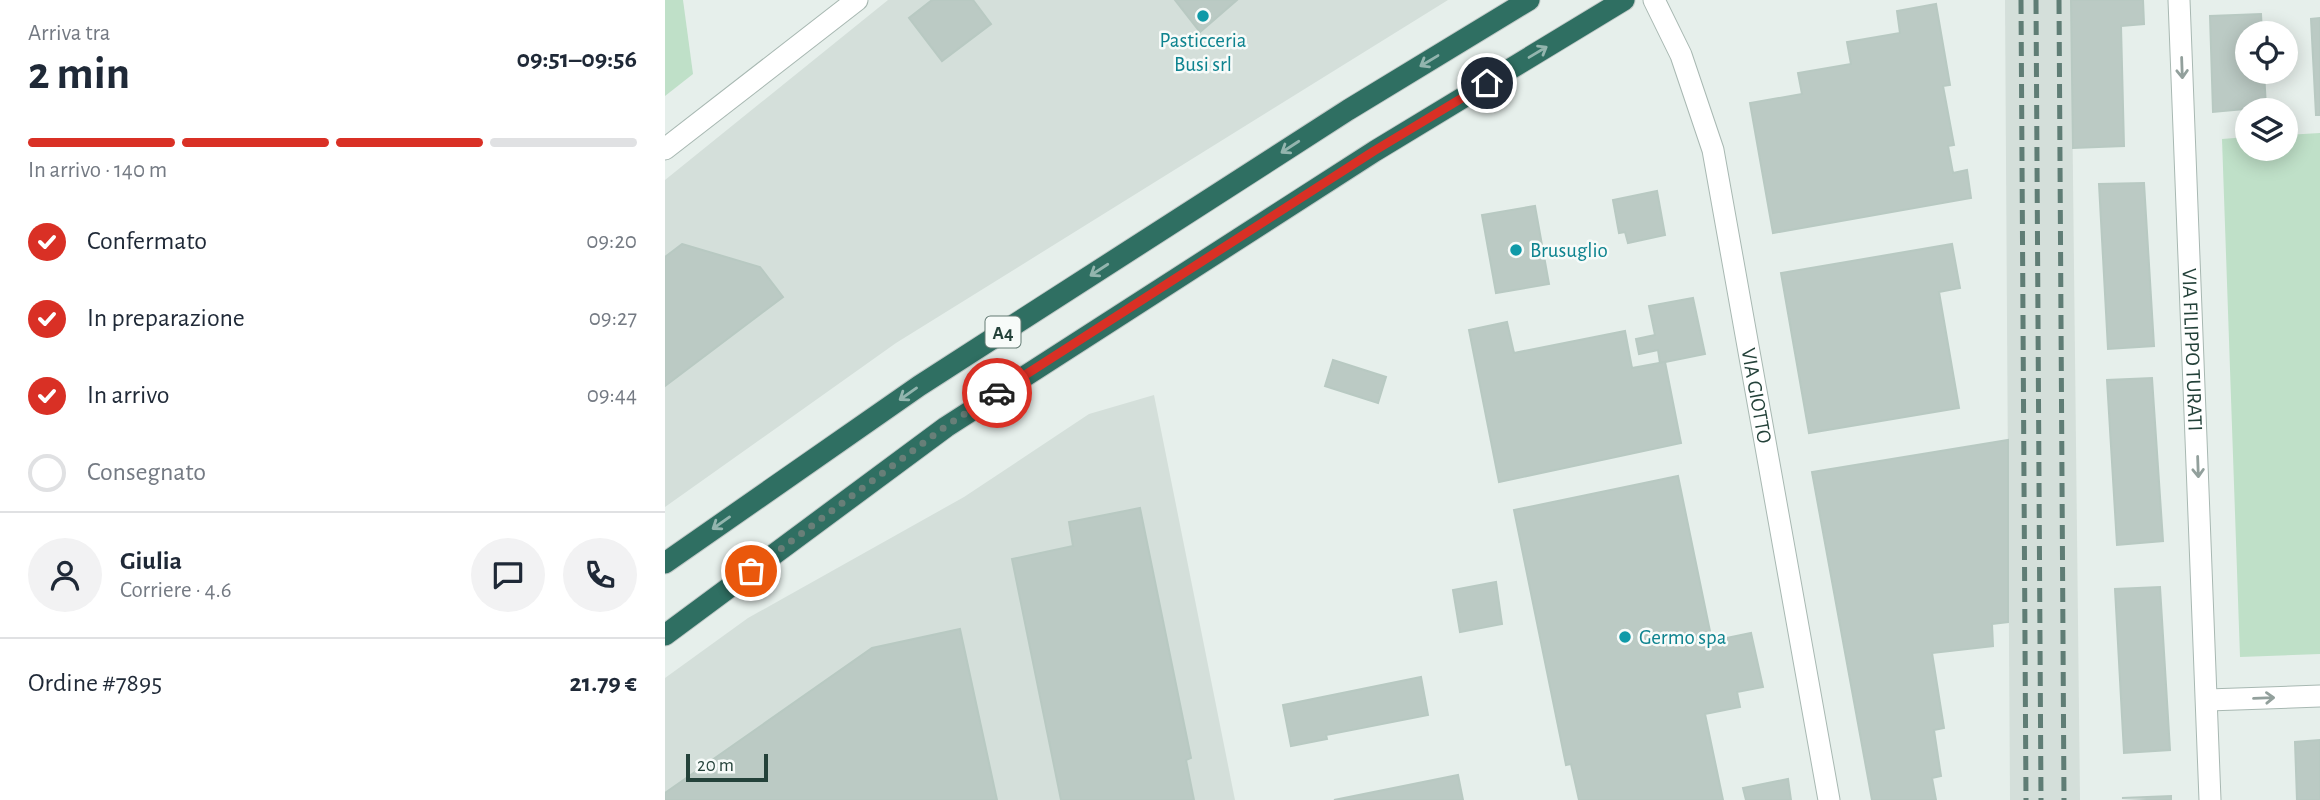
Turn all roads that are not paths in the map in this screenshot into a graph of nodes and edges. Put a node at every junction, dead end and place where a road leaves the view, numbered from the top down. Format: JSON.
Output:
{"nodes":[{"id":1,"x":857,"y":0,"type":"edge"},
{"id":2,"x":1529,"y":0,"type":"edge"},
{"id":3,"x":1623,"y":0,"type":"edge"},
{"id":4,"x":1654,"y":0,"type":"edge"},
{"id":5,"x":2179,"y":0,"type":"edge"},
{"id":6,"x":665,"y":149,"type":"edge"},
{"id":7,"x":665,"y":562,"type":"edge"},
{"id":8,"x":665,"y":635,"type":"edge"},
{"id":9,"x":2320,"y":696,"type":"edge"},
{"id":10,"x":2208,"y":701,"type":"junction"},
{"id":11,"x":1829,"y":800,"type":"edge"},
{"id":12,"x":2210,"y":800,"type":"edge"}],
"edges":[{"from":1,"to":6,"type":"street"},
{"from":2,"to":7,"type":"highway","number":"A4","one_way":true},
{"from":8,"to":3,"type":"highway","number":"A4","one_way":true},
{"from":4,"to":11,"type":"street","name":"VIA GIOTTO"},
{"from":5,"to":10,"type":"street","name":"VIA FILIPPO TURATI","one_way":true},
{"from":10,"to":9,"type":"street","one_way":true},
{"from":10,"to":12,"type":"street","name":"VIA FILIPPO TURATI"}]}
